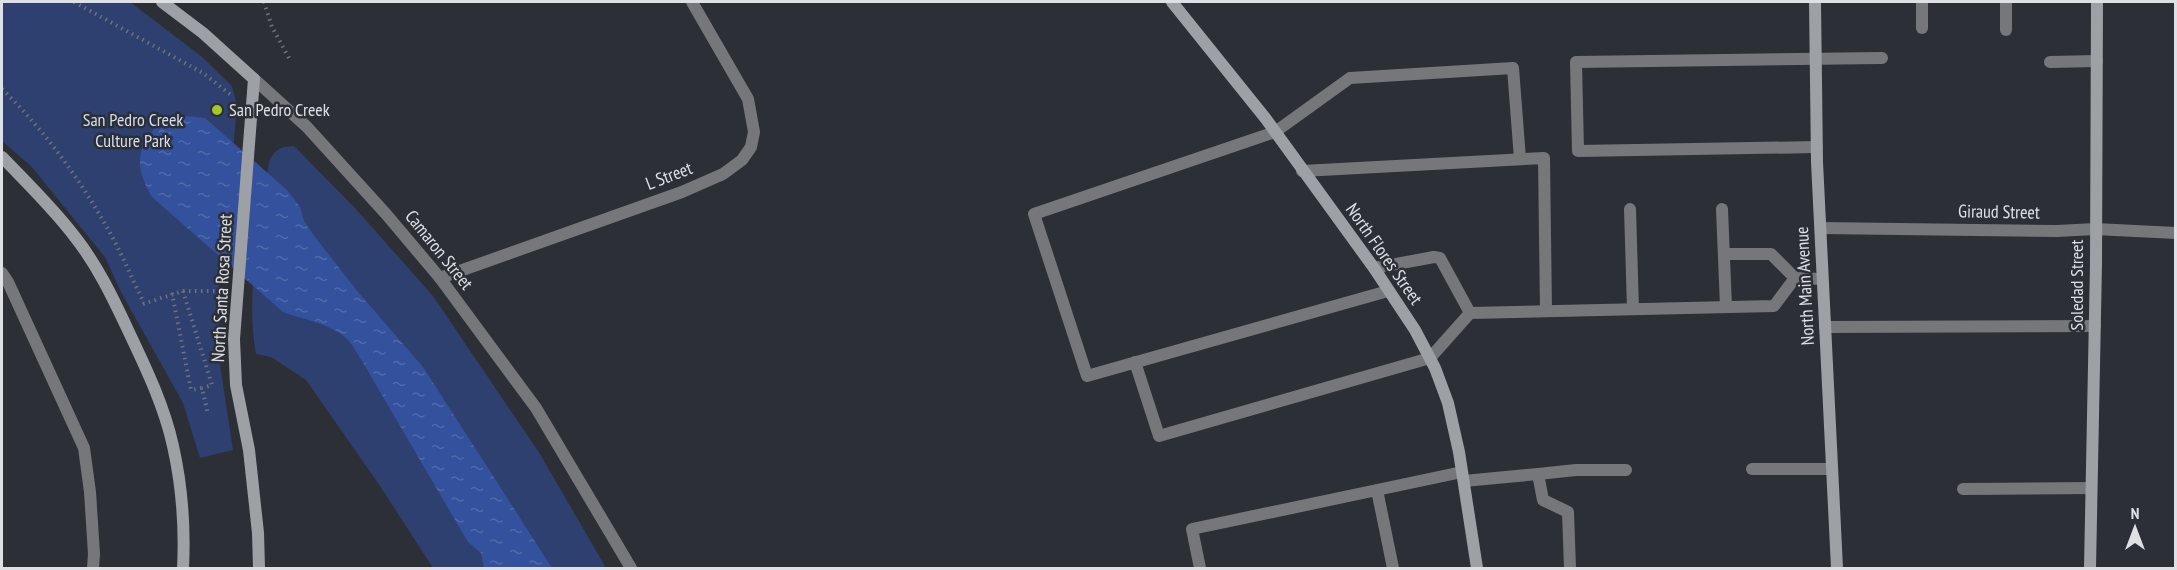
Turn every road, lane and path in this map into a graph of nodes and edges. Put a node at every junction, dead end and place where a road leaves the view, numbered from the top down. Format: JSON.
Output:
{"nodes":[{"id":1,"x":74,"y":2,"type":"edge"},
{"id":2,"x":162,"y":2,"type":"edge"},
{"id":3,"x":264,"y":2,"type":"edge"},
{"id":4,"x":692,"y":2,"type":"edge"},
{"id":5,"x":1172,"y":2,"type":"edge"},
{"id":6,"x":1815,"y":2,"type":"edge"},
{"id":7,"x":1922,"y":2,"type":"edge"},
{"id":8,"x":2006,"y":2,"type":"edge"},
{"id":9,"x":2097,"y":2,"type":"edge"},
{"id":10,"x":1922,"y":28,"type":"dead end"},
{"id":11,"x":2006,"y":30,"type":"dead end"},
{"id":12,"x":1815,"y":58,"type":"junction"},
{"id":13,"x":1882,"y":58,"type":"dead end"},
{"id":14,"x":290,"y":60,"type":"dead end"},
{"id":15,"x":2097,"y":61,"type":"junction"},
{"id":16,"x":2050,"y":62,"type":"dead end"},
{"id":17,"x":254,"y":79,"type":"junction"},
{"id":18,"x":2,"y":89,"type":"edge"},
{"id":19,"x":237,"y":99,"type":"dead end"},
{"id":20,"x":1275,"y":132,"type":"junction"},
{"id":21,"x":1817,"y":147,"type":"junction"},
{"id":22,"x":2,"y":157,"type":"edge"},
{"id":23,"x":1520,"y":159,"type":"junction"},
{"id":24,"x":1302,"y":171,"type":"junction"},
{"id":25,"x":1630,"y":209,"type":"dead end"},
{"id":26,"x":1722,"y":209,"type":"dead end"},
{"id":27,"x":1821,"y":228,"type":"junction"},
{"id":28,"x":2095,"y":229,"type":"junction"},
{"id":29,"x":2175,"y":232,"type":"edge"},
{"id":30,"x":1724,"y":254,"type":"junction"},
{"id":31,"x":1374,"y":268,"type":"junction"},
{"id":32,"x":2,"y":273,"type":"edge"},
{"id":33,"x":440,"y":278,"type":"junction"},
{"id":34,"x":1796,"y":278,"type":"junction"},
{"id":35,"x":1822,"y":279,"type":"junction"},
{"id":36,"x":183,"y":291,"type":"junction"},
{"id":37,"x":1388,"y":291,"type":"junction"},
{"id":38,"x":172,"y":293,"type":"junction"},
{"id":39,"x":237,"y":293,"type":"junction"},
{"id":40,"x":144,"y":303,"type":"junction"},
{"id":41,"x":1726,"y":307,"type":"junction"},
{"id":42,"x":1633,"y":309,"type":"junction"},
{"id":43,"x":1546,"y":311,"type":"junction"},
{"id":44,"x":1470,"y":313,"type":"junction"},
{"id":45,"x":121,"y":314,"type":"junction"},
{"id":46,"x":2095,"y":326,"type":"junction"},
{"id":47,"x":1825,"y":327,"type":"junction"},
{"id":48,"x":1430,"y":358,"type":"junction"},
{"id":49,"x":1135,"y":362,"type":"junction"},
{"id":50,"x":202,"y":388,"type":"junction"},
{"id":51,"x":208,"y":414,"type":"dead end"},
{"id":52,"x":1752,"y":469,"type":"dead end"},
{"id":53,"x":1832,"y":469,"type":"junction"},
{"id":54,"x":1626,"y":470,"type":"dead end"},
{"id":55,"x":1538,"y":474,"type":"junction"},
{"id":56,"x":1463,"y":476,"type":"junction"},
{"id":57,"x":2091,"y":488,"type":"junction"},
{"id":58,"x":1963,"y":489,"type":"dead end"},
{"id":59,"x":1377,"y":490,"type":"junction"},
{"id":60,"x":93,"y":568,"type":"edge"},
{"id":61,"x":183,"y":568,"type":"edge"},
{"id":62,"x":259,"y":568,"type":"edge"},
{"id":63,"x":631,"y":568,"type":"edge"},
{"id":64,"x":1200,"y":568,"type":"edge"},
{"id":65,"x":1392,"y":568,"type":"edge"},
{"id":66,"x":1477,"y":568,"type":"edge"},
{"id":67,"x":1570,"y":568,"type":"edge"},
{"id":68,"x":1837,"y":568,"type":"edge"},
{"id":69,"x":2090,"y":568,"type":"edge"}],
"edges":[{"from":1,"to":19,"type":"path"},
{"from":2,"to":17,"type":"main road","name":"Camaron Street"},
{"from":3,"to":14,"type":"path"},
{"from":4,"to":33,"type":"street","name":"L Street"},
{"from":5,"to":20,"type":"main road","name":"North Flores Street"},
{"from":6,"to":12,"type":"main road","name":"North Main Avenue"},
{"from":7,"to":10,"type":"street"},
{"from":8,"to":11,"type":"street"},
{"from":9,"to":15,"type":"main road","name":"Soledad Street"},
{"from":12,"to":13,"type":"street"},
{"from":12,"to":21,"type":"main road","name":"North Main Avenue"},
{"from":12,"to":21,"type":"street"},
{"from":15,"to":16,"type":"street"},
{"from":15,"to":28,"type":"main road","name":"Soledad Street"},
{"from":17,"to":33,"type":"street","name":"Camaron Street"},
{"from":17,"to":39,"type":"main road","name":"North Santa Rosa Street"},
{"from":18,"to":40,"type":"path"},
{"from":20,"to":23,"type":"street"},
{"from":20,"to":24,"type":"main road","name":"North Flores Street"},
{"from":20,"to":49,"type":"street"},
{"from":21,"to":27,"type":"main road","name":"North Main Avenue"},
{"from":22,"to":45,"type":"main road"},
{"from":23,"to":24,"type":"street"},
{"from":23,"to":43,"type":"street"},
{"from":24,"to":31,"type":"main road","name":"North Flores Street"},
{"from":25,"to":42,"type":"street"},
{"from":26,"to":30,"type":"street"},
{"from":27,"to":28,"type":"street","name":"Giraud Street"},
{"from":27,"to":35,"type":"main road","name":"North Main Avenue"},
{"from":28,"to":29,"type":"street","name":"Giraud Street"},
{"from":28,"to":46,"type":"main road","name":"Soledad Street"},
{"from":30,"to":34,"type":"street"},
{"from":30,"to":41,"type":"street"},
{"from":31,"to":37,"type":"main road","name":"North Flores Street"},
{"from":31,"to":44,"type":"street"},
{"from":32,"to":60,"type":"street"},
{"from":33,"to":63,"type":"street","name":"Camaron Street"},
{"from":34,"to":35,"type":"street"},
{"from":34,"to":41,"type":"street"},
{"from":35,"to":47,"type":"main road","name":"North Main Avenue"},
{"from":36,"to":38,"type":"path"},
{"from":36,"to":39,"type":"path"},
{"from":36,"to":50,"type":"path"},
{"from":37,"to":48,"type":"main road","name":"North Flores Street"},
{"from":37,"to":49,"type":"street"},
{"from":38,"to":40,"type":"path"},
{"from":38,"to":50,"type":"path"},
{"from":39,"to":62,"type":"main road","name":"North Santa Rosa Street"},
{"from":40,"to":45,"type":"path"},
{"from":41,"to":42,"type":"street"},
{"from":42,"to":43,"type":"street"},
{"from":43,"to":44,"type":"street"},
{"from":44,"to":48,"type":"street"},
{"from":45,"to":61,"type":"main road"},
{"from":46,"to":47,"type":"street"},
{"from":46,"to":57,"type":"main road","name":"Soledad Street"},
{"from":47,"to":53,"type":"main road","name":"North Main Avenue"},
{"from":48,"to":49,"type":"street"},
{"from":48,"to":56,"type":"main road","name":"North Flores Street"},
{"from":50,"to":51,"type":"path"},
{"from":52,"to":53,"type":"street"},
{"from":53,"to":68,"type":"main road","name":"North Main Avenue"},
{"from":54,"to":55,"type":"street"},
{"from":55,"to":56,"type":"street"},
{"from":55,"to":67,"type":"street"},
{"from":56,"to":59,"type":"street"},
{"from":56,"to":66,"type":"main road","name":"North Flores Street"},
{"from":57,"to":58,"type":"street"},
{"from":57,"to":69,"type":"main road","name":"Soledad Street"},
{"from":59,"to":64,"type":"street"},
{"from":59,"to":65,"type":"street"}]}
